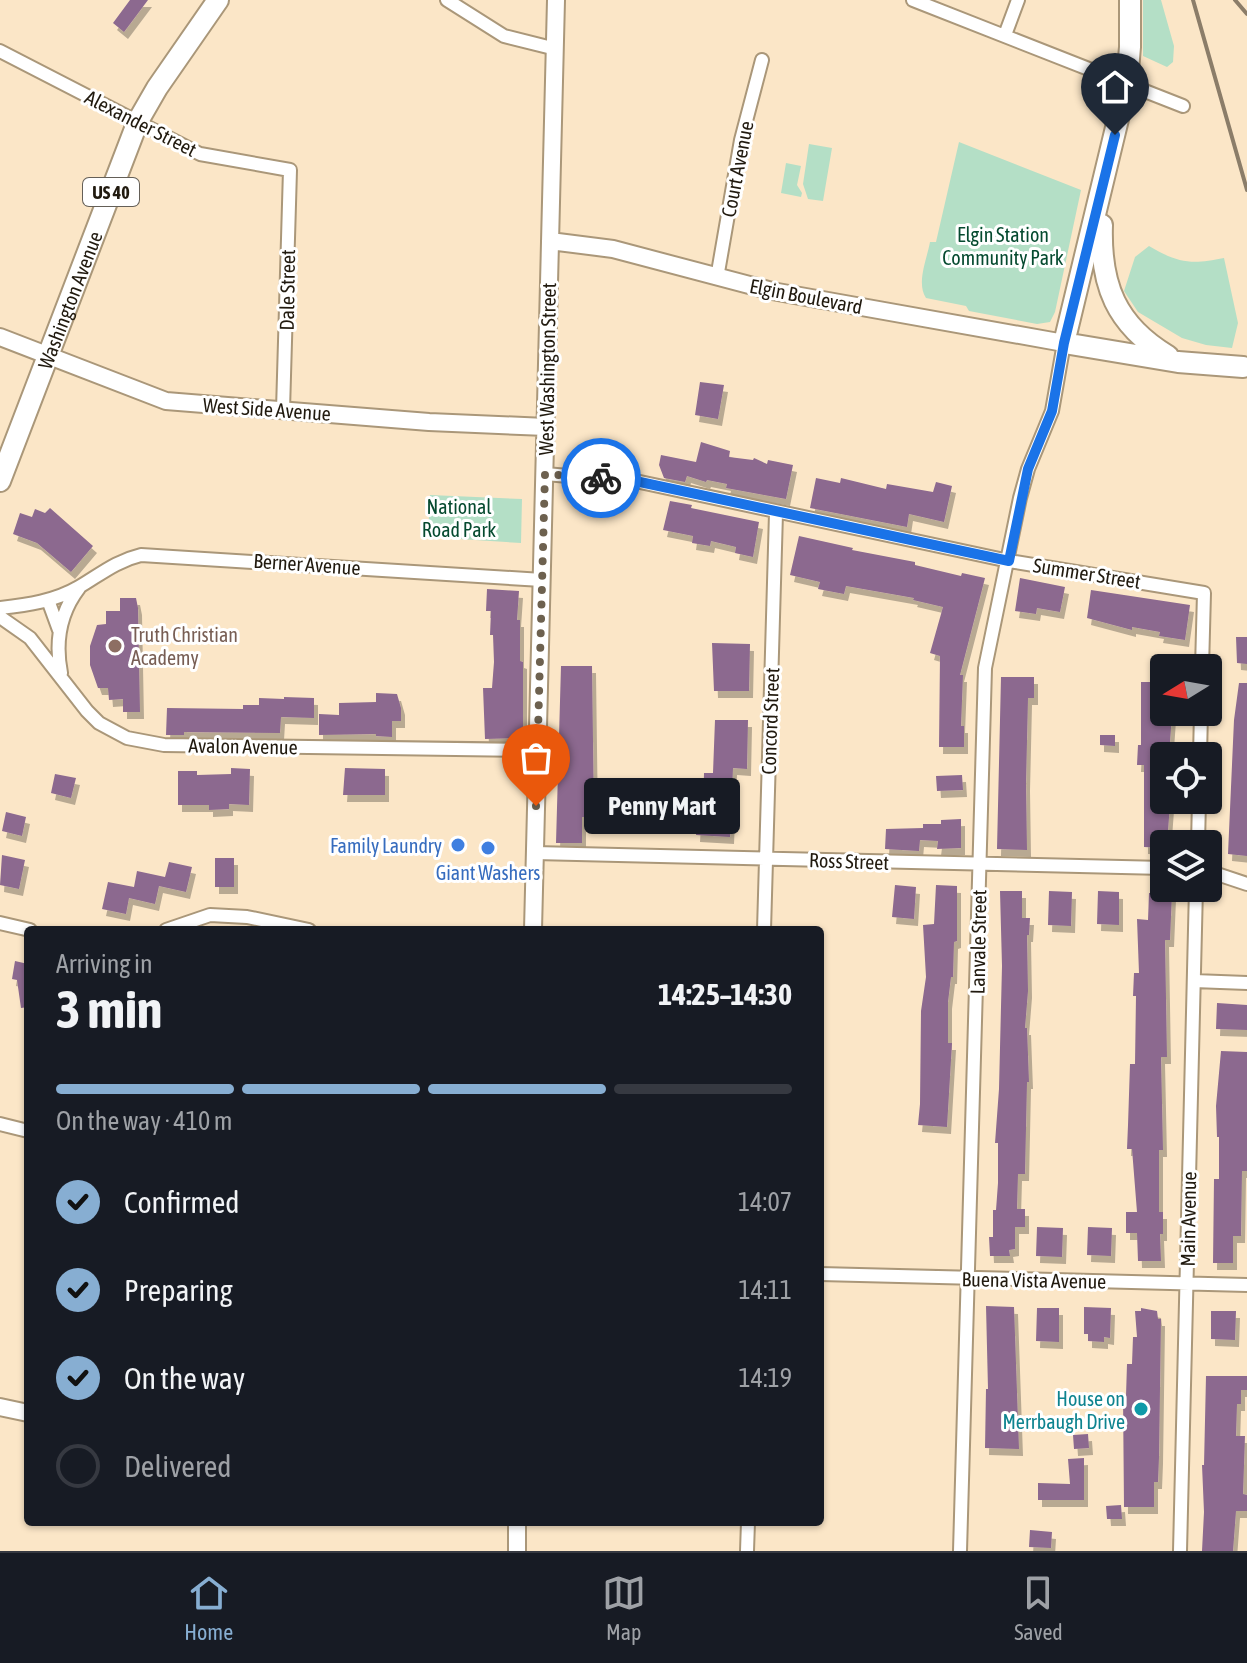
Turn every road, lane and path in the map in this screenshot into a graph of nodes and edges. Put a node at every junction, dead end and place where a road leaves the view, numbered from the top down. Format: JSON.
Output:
{"nodes":[{"id":1,"x":218,"y":0,"type":"edge"},
{"id":2,"x":447,"y":0,"type":"edge"},
{"id":3,"x":556,"y":0,"type":"edge"},
{"id":4,"x":913,"y":0,"type":"edge"},
{"id":5,"x":1018,"y":0,"type":"edge"},
{"id":6,"x":1130,"y":0,"type":"edge"},
{"id":7,"x":1005,"y":35,"type":"junction"},
{"id":8,"x":556,"y":49,"type":"junction"},
{"id":9,"x":0,"y":51,"type":"edge"},
{"id":10,"x":762,"y":60,"type":"dead end"},
{"id":11,"x":1127,"y":82,"type":"junction"},
{"id":12,"x":1183,"y":106,"type":"dead end"},
{"id":13,"x":138,"y":121,"type":"junction"},
{"id":14,"x":290,"y":170,"type":"joint"},
{"id":15,"x":1103,"y":188,"type":"junction"},
{"id":16,"x":550,"y":241,"type":"junction"},
{"id":17,"x":717,"y":278,"type":"junction"},
{"id":18,"x":0,"y":337,"type":"edge"},
{"id":19,"x":1064,"y":343,"type":"junction"},
{"id":20,"x":49,"y":354,"type":"junction"},
{"id":21,"x":1178,"y":362,"type":"junction"},
{"id":22,"x":1243,"y":367,"type":"dead end"},
{"id":23,"x":283,"y":410,"type":"junction"},
{"id":24,"x":546,"y":427,"type":"junction"},
{"id":25,"x":545,"y":474,"type":"junction"},
{"id":26,"x":0,"y":481,"type":"edge"},
{"id":27,"x":776,"y":513,"type":"junction"},
{"id":28,"x":1009,"y":561,"type":"junction"},
{"id":29,"x":542,"y":580,"type":"junction"},
{"id":30,"x":80,"y":586,"type":"junction"},
{"id":31,"x":48,"y":600,"type":"junction"},
{"id":32,"x":0,"y":608,"type":"edge"},
{"id":33,"x":0,"y":617,"type":"edge"},
{"id":34,"x":59,"y":630,"type":"junction"},
{"id":35,"x":1202,"y":654,"type":"edge"},
{"id":36,"x":62,"y":680,"type":"junction"},
{"id":37,"x":538,"y":750,"type":"junction"},
{"id":38,"x":535,"y":853,"type":"junction"},
{"id":39,"x":766,"y":859,"type":"junction"},
{"id":40,"x":980,"y":864,"type":"junction"},
{"id":41,"x":1150,"y":868,"type":"edge"},
{"id":42,"x":1222,"y":876,"type":"edge"},
{"id":43,"x":1247,"y":884,"type":"edge"},
{"id":44,"x":1196,"y":902,"type":"edge"},
{"id":45,"x":0,"y":923,"type":"edge"},
{"id":46,"x":178,"y":926,"type":"edge"},
{"id":47,"x":290,"y":926,"type":"edge"},
{"id":48,"x":533,"y":926,"type":"edge"},
{"id":49,"x":764,"y":926,"type":"edge"},
{"id":50,"x":24,"y":929,"type":"edge"},
{"id":51,"x":1194,"y":981,"type":"junction"},
{"id":52,"x":1247,"y":983,"type":"edge"},
{"id":53,"x":0,"y":1124,"type":"edge"},
{"id":54,"x":24,"y":1130,"type":"edge"},
{"id":55,"x":824,"y":1274,"type":"edge"},
{"id":56,"x":969,"y":1278,"type":"junction"},
{"id":57,"x":1186,"y":1284,"type":"junction"},
{"id":58,"x":1247,"y":1285,"type":"edge"},
{"id":59,"x":0,"y":1407,"type":"edge"},
{"id":60,"x":24,"y":1412,"type":"edge"},
{"id":61,"x":515,"y":1526,"type":"edge"},
{"id":62,"x":748,"y":1526,"type":"edge"},
{"id":63,"x":517,"y":1551,"type":"edge"},
{"id":64,"x":747,"y":1551,"type":"edge"},
{"id":65,"x":960,"y":1551,"type":"edge"},
{"id":66,"x":1180,"y":1551,"type":"edge"}],
"edges":[{"from":1,"to":13,"type":"main road","name":"Washington Avenue","number":"US 40"},
{"from":2,"to":8,"type":"street"},
{"from":3,"to":8,"type":"street","name":"West Washington Street"},
{"from":4,"to":7,"type":"street"},
{"from":5,"to":7,"type":"street"},
{"from":6,"to":11,"type":"main road"},
{"from":7,"to":11,"type":"street"},
{"from":8,"to":16,"type":"street","name":"West Washington Street"},
{"from":9,"to":13,"type":"street","name":"Alexander Street"},
{"from":10,"to":17,"type":"street","name":"Court Avenue"},
{"from":11,"to":12,"type":"street"},
{"from":11,"to":15,"type":"main road"},
{"from":13,"to":14,"type":"street","name":"Alexander Street"},
{"from":13,"to":20,"type":"main road","name":"Washington Avenue","number":"US 40"},
{"from":14,"to":23,"type":"street","name":"Dale Street"},
{"from":15,"to":19,"type":"main road"},
{"from":15,"to":21,"type":"main road"},
{"from":16,"to":17,"type":"street","name":"Elgin Boulevard"},
{"from":16,"to":24,"type":"street","name":"West Washington Street"},
{"from":17,"to":19,"type":"street","name":"Elgin Boulevard"},
{"from":18,"to":20,"type":"street","name":"West Side Avenue"},
{"from":19,"to":21,"type":"main road"},
{"from":19,"to":28,"type":"street","name":"Lanvale Street"},
{"from":20,"to":23,"type":"street","name":"West Side Avenue"},
{"from":20,"to":26,"type":"main road","name":"Washington Avenue","number":"US 40"},
{"from":21,"to":22,"type":"main road"},
{"from":23,"to":24,"type":"street","name":"West Side Avenue"},
{"from":24,"to":25,"type":"street","name":"West Washington Street"},
{"from":25,"to":27,"type":"street","name":"Summer Street"},
{"from":25,"to":29,"type":"street","name":"West Washington Street"},
{"from":27,"to":28,"type":"street","name":"Summer Street"},
{"from":27,"to":39,"type":"street","name":"Concord Street"},
{"from":28,"to":35,"type":"street","name":"Summer Street"},
{"from":28,"to":40,"type":"street","name":"Lanvale Street"},
{"from":29,"to":30,"type":"street","name":"Berner Avenue"},
{"from":29,"to":37,"type":"street","name":"West Washington Street"},
{"from":30,"to":31,"type":"street","name":"Berner Avenue"},
{"from":30,"to":34,"type":"street"},
{"from":31,"to":32,"type":"street","name":"Berner Avenue"},
{"from":31,"to":34,"type":"street"},
{"from":33,"to":36,"type":"street","name":"Avalon Avenue"},
{"from":34,"to":36,"type":"street"},
{"from":36,"to":37,"type":"street","name":"Avalon Avenue"},
{"from":37,"to":38,"type":"street","name":"West Washington Street"},
{"from":38,"to":39,"type":"street","name":"Ross Street"},
{"from":38,"to":48,"type":"street","name":"West Washington Street"},
{"from":39,"to":40,"type":"street","name":"Ross Street"},
{"from":39,"to":49,"type":"street","name":"Concord Street"},
{"from":40,"to":41,"type":"street","name":"Ross Street"},
{"from":40,"to":56,"type":"street","name":"Lanvale Street"},
{"from":42,"to":43,"type":"street"},
{"from":44,"to":51,"type":"street","name":"Main Avenue"},
{"from":45,"to":50,"type":"street"},
{"from":46,"to":47,"type":"street"},
{"from":51,"to":52,"type":"street"},
{"from":51,"to":57,"type":"street","name":"Main Avenue"},
{"from":53,"to":54,"type":"street"},
{"from":55,"to":56,"type":"street","name":"Buena Vista Avenue"},
{"from":56,"to":57,"type":"street","name":"Buena Vista Avenue"},
{"from":56,"to":65,"type":"street","name":"Lanvale Street"},
{"from":57,"to":58,"type":"street","name":"Buena Vista Avenue"},
{"from":57,"to":66,"type":"street","name":"Main Avenue"},
{"from":59,"to":60,"type":"street"},
{"from":61,"to":63,"type":"street"},
{"from":62,"to":64,"type":"street"}]}
